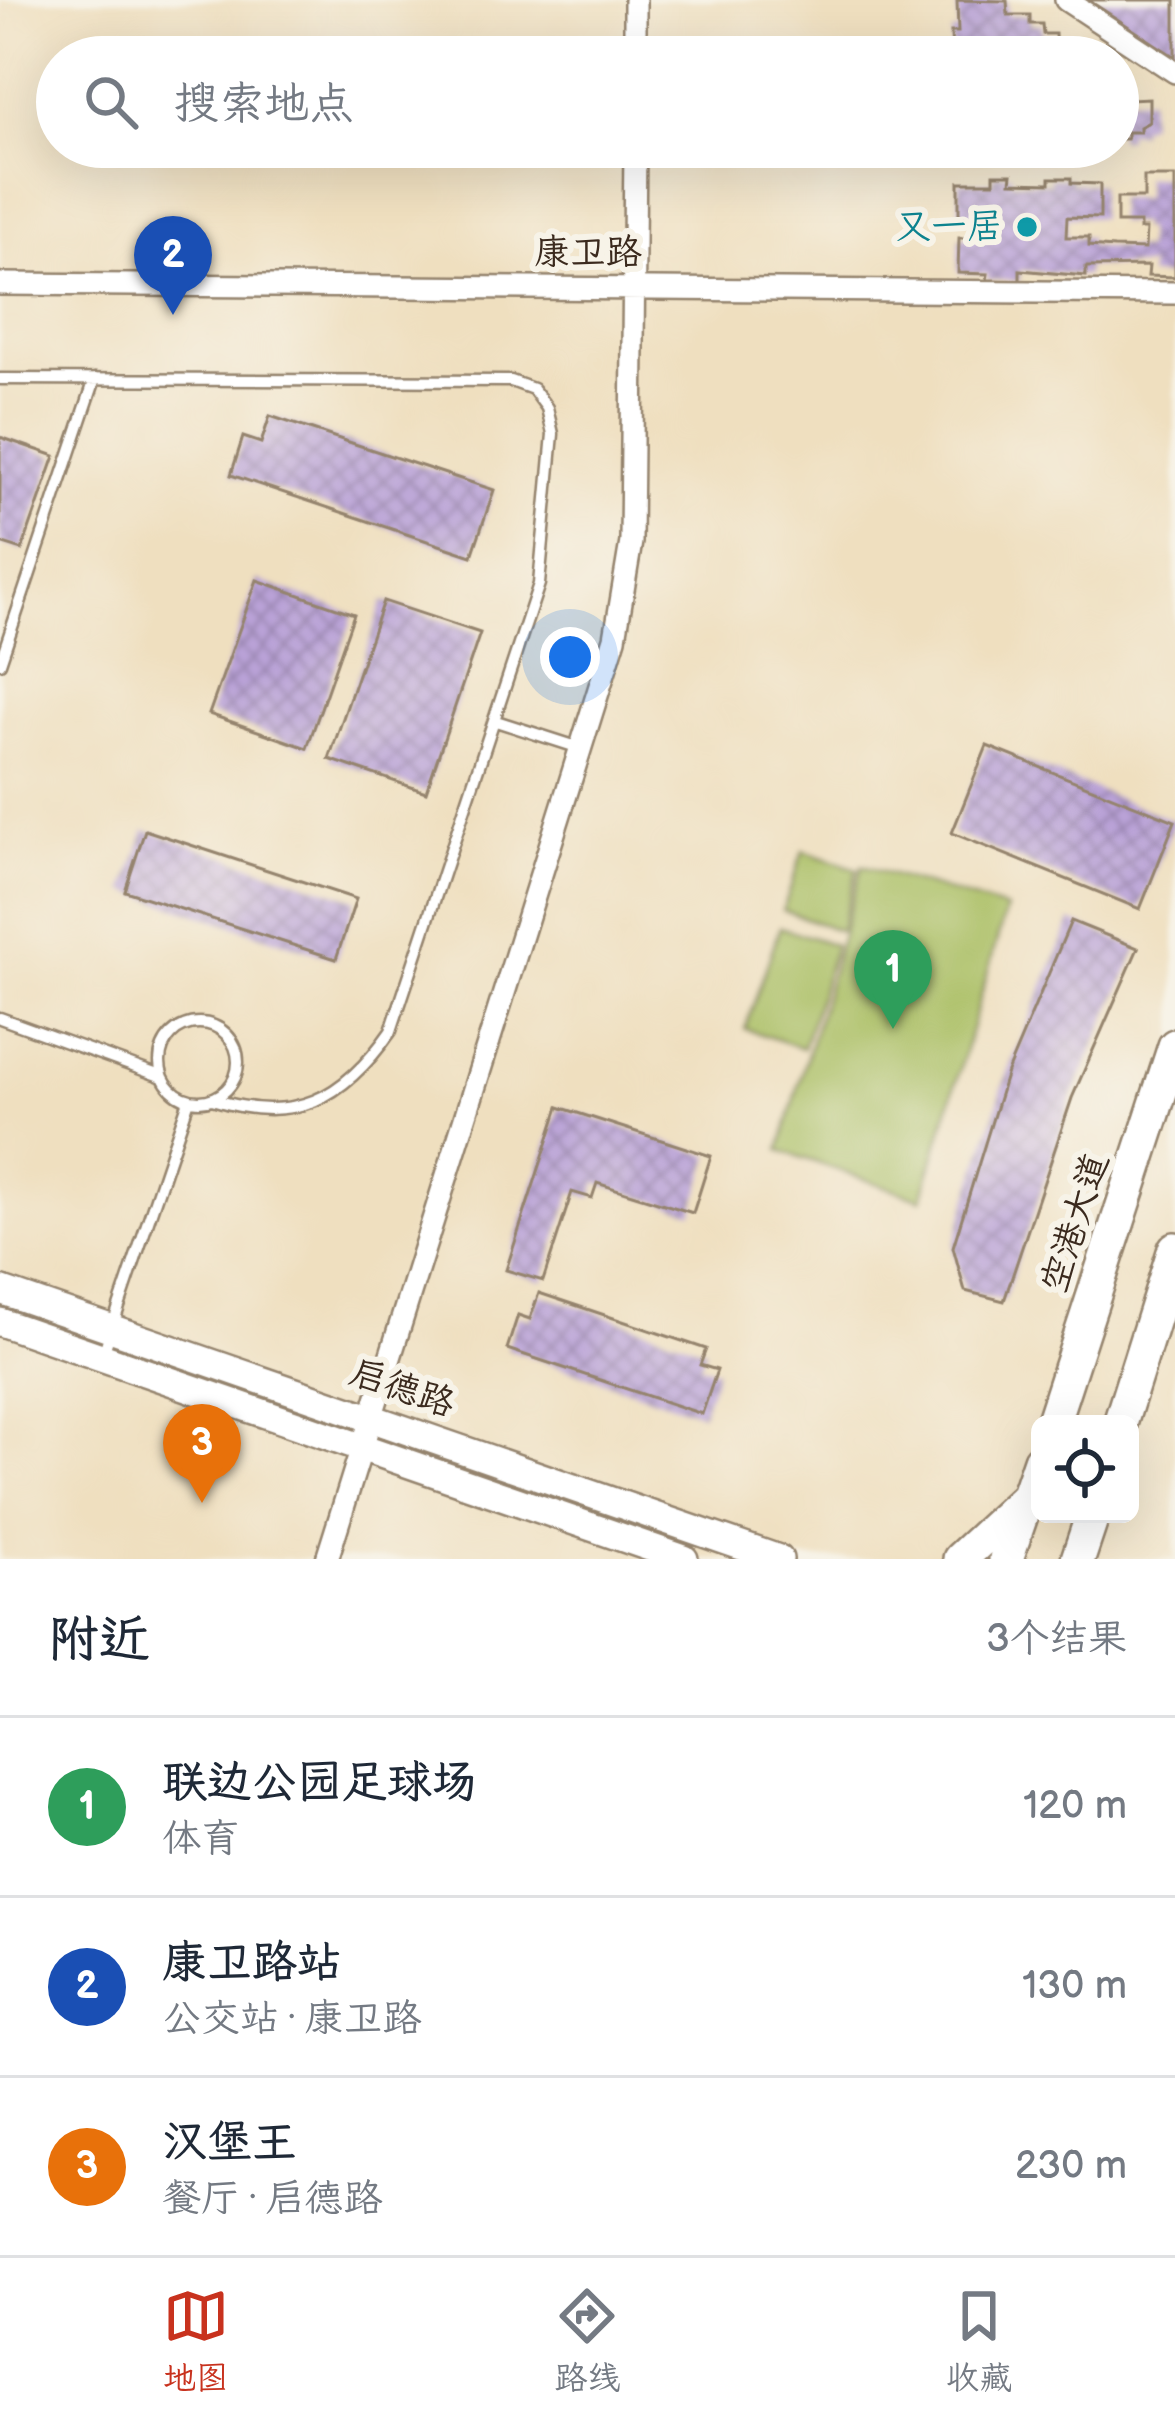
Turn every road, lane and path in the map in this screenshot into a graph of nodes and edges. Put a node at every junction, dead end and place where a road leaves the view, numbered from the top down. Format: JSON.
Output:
{"nodes":[{"id":1,"x":635,"y":0,"type":"edge"},
{"id":2,"x":1066,"y":0,"type":"edge"},
{"id":3,"x":635,"y":36,"type":"edge"},
{"id":4,"x":1120,"y":36,"type":"edge"},
{"id":5,"x":1139,"y":48,"type":"edge"},
{"id":6,"x":1175,"y":72,"type":"edge"},
{"id":7,"x":635,"y":168,"type":"edge"},
{"id":8,"x":0,"y":284,"type":"edge"},
{"id":9,"x":634,"y":286,"type":"junction"},
{"id":10,"x":1175,"y":293,"type":"edge"},
{"id":11,"x":0,"y":379,"type":"edge"},
{"id":12,"x":95,"y":379,"type":"junction"},
{"id":13,"x":0,"y":663,"type":"edge"},
{"id":14,"x":496,"y":721,"type":"junction"},
{"id":15,"x":584,"y":749,"type":"junction"},
{"id":16,"x":0,"y":1018,"type":"edge"},
{"id":17,"x":1175,"y":1046,"type":"edge"},
{"id":18,"x":163,"y":1077,"type":"junction"},
{"id":19,"x":212,"y":1099,"type":"junction"},
{"id":20,"x":189,"y":1100,"type":"junction"},
{"id":21,"x":1175,"y":1250,"type":"edge"},
{"id":22,"x":0,"y":1290,"type":"edge"},
{"id":23,"x":0,"y":1322,"type":"edge"},
{"id":24,"x":112,"y":1329,"type":"junction"},
{"id":25,"x":102,"y":1358,"type":"junction"},
{"id":26,"x":1055,"y":1415,"type":"edge"},
{"id":27,"x":1123,"y":1415,"type":"edge"},
{"id":28,"x":371,"y":1417,"type":"junction"},
{"id":29,"x":362,"y":1449,"type":"junction"},
{"id":30,"x":1031,"y":1500,"type":"edge"},
{"id":31,"x":1031,"y":1504,"type":"edge"},
{"id":32,"x":1090,"y":1523,"type":"edge"},
{"id":33,"x":327,"y":1559,"type":"edge"},
{"id":34,"x":684,"y":1559,"type":"edge"},
{"id":35,"x":779,"y":1559,"type":"edge"},
{"id":36,"x":960,"y":1559,"type":"edge"},
{"id":37,"x":1006,"y":1559,"type":"edge"},
{"id":38,"x":1078,"y":1559,"type":"edge"}],
"edges":[{"from":1,"to":3,"type":"street"},
{"from":2,"to":4,"type":"street"},
{"from":5,"to":6,"type":"street"},
{"from":7,"to":9,"type":"street"},
{"from":8,"to":9,"type":"street","name":"康卫路"},
{"from":9,"to":10,"type":"street","name":"康卫路"},
{"from":9,"to":15,"type":"street"},
{"from":11,"to":12,"type":"lane"},
{"from":12,"to":13,"type":"lane"},
{"from":12,"to":14,"type":"lane"},
{"from":14,"to":15,"type":"lane"},
{"from":14,"to":19,"type":"lane"},
{"from":15,"to":28,"type":"street"},
{"from":16,"to":18,"type":"lane"},
{"from":17,"to":26,"type":"main road","name":"空港大道"},
{"from":18,"to":19,"type":"lane"},
{"from":18,"to":20,"type":"lane"},
{"from":19,"to":20,"type":"lane"},
{"from":20,"to":24,"type":"lane"},
{"from":21,"to":27,"type":"main road"},
{"from":22,"to":24,"type":"street","name":"启德路"},
{"from":23,"to":25,"type":"street","name":"启德路"},
{"from":24,"to":25,"type":"lane"},
{"from":24,"to":28,"type":"street","name":"启德路"},
{"from":25,"to":29,"type":"street","name":"启德路"},
{"from":28,"to":29,"type":"street"},
{"from":28,"to":35,"type":"street","name":"启德路"},
{"from":29,"to":33,"type":"street"},
{"from":29,"to":34,"type":"street","name":"启德路"},
{"from":30,"to":36,"type":"main road"},
{"from":31,"to":37,"type":"main road"},
{"from":32,"to":38,"type":"main road"}]}
